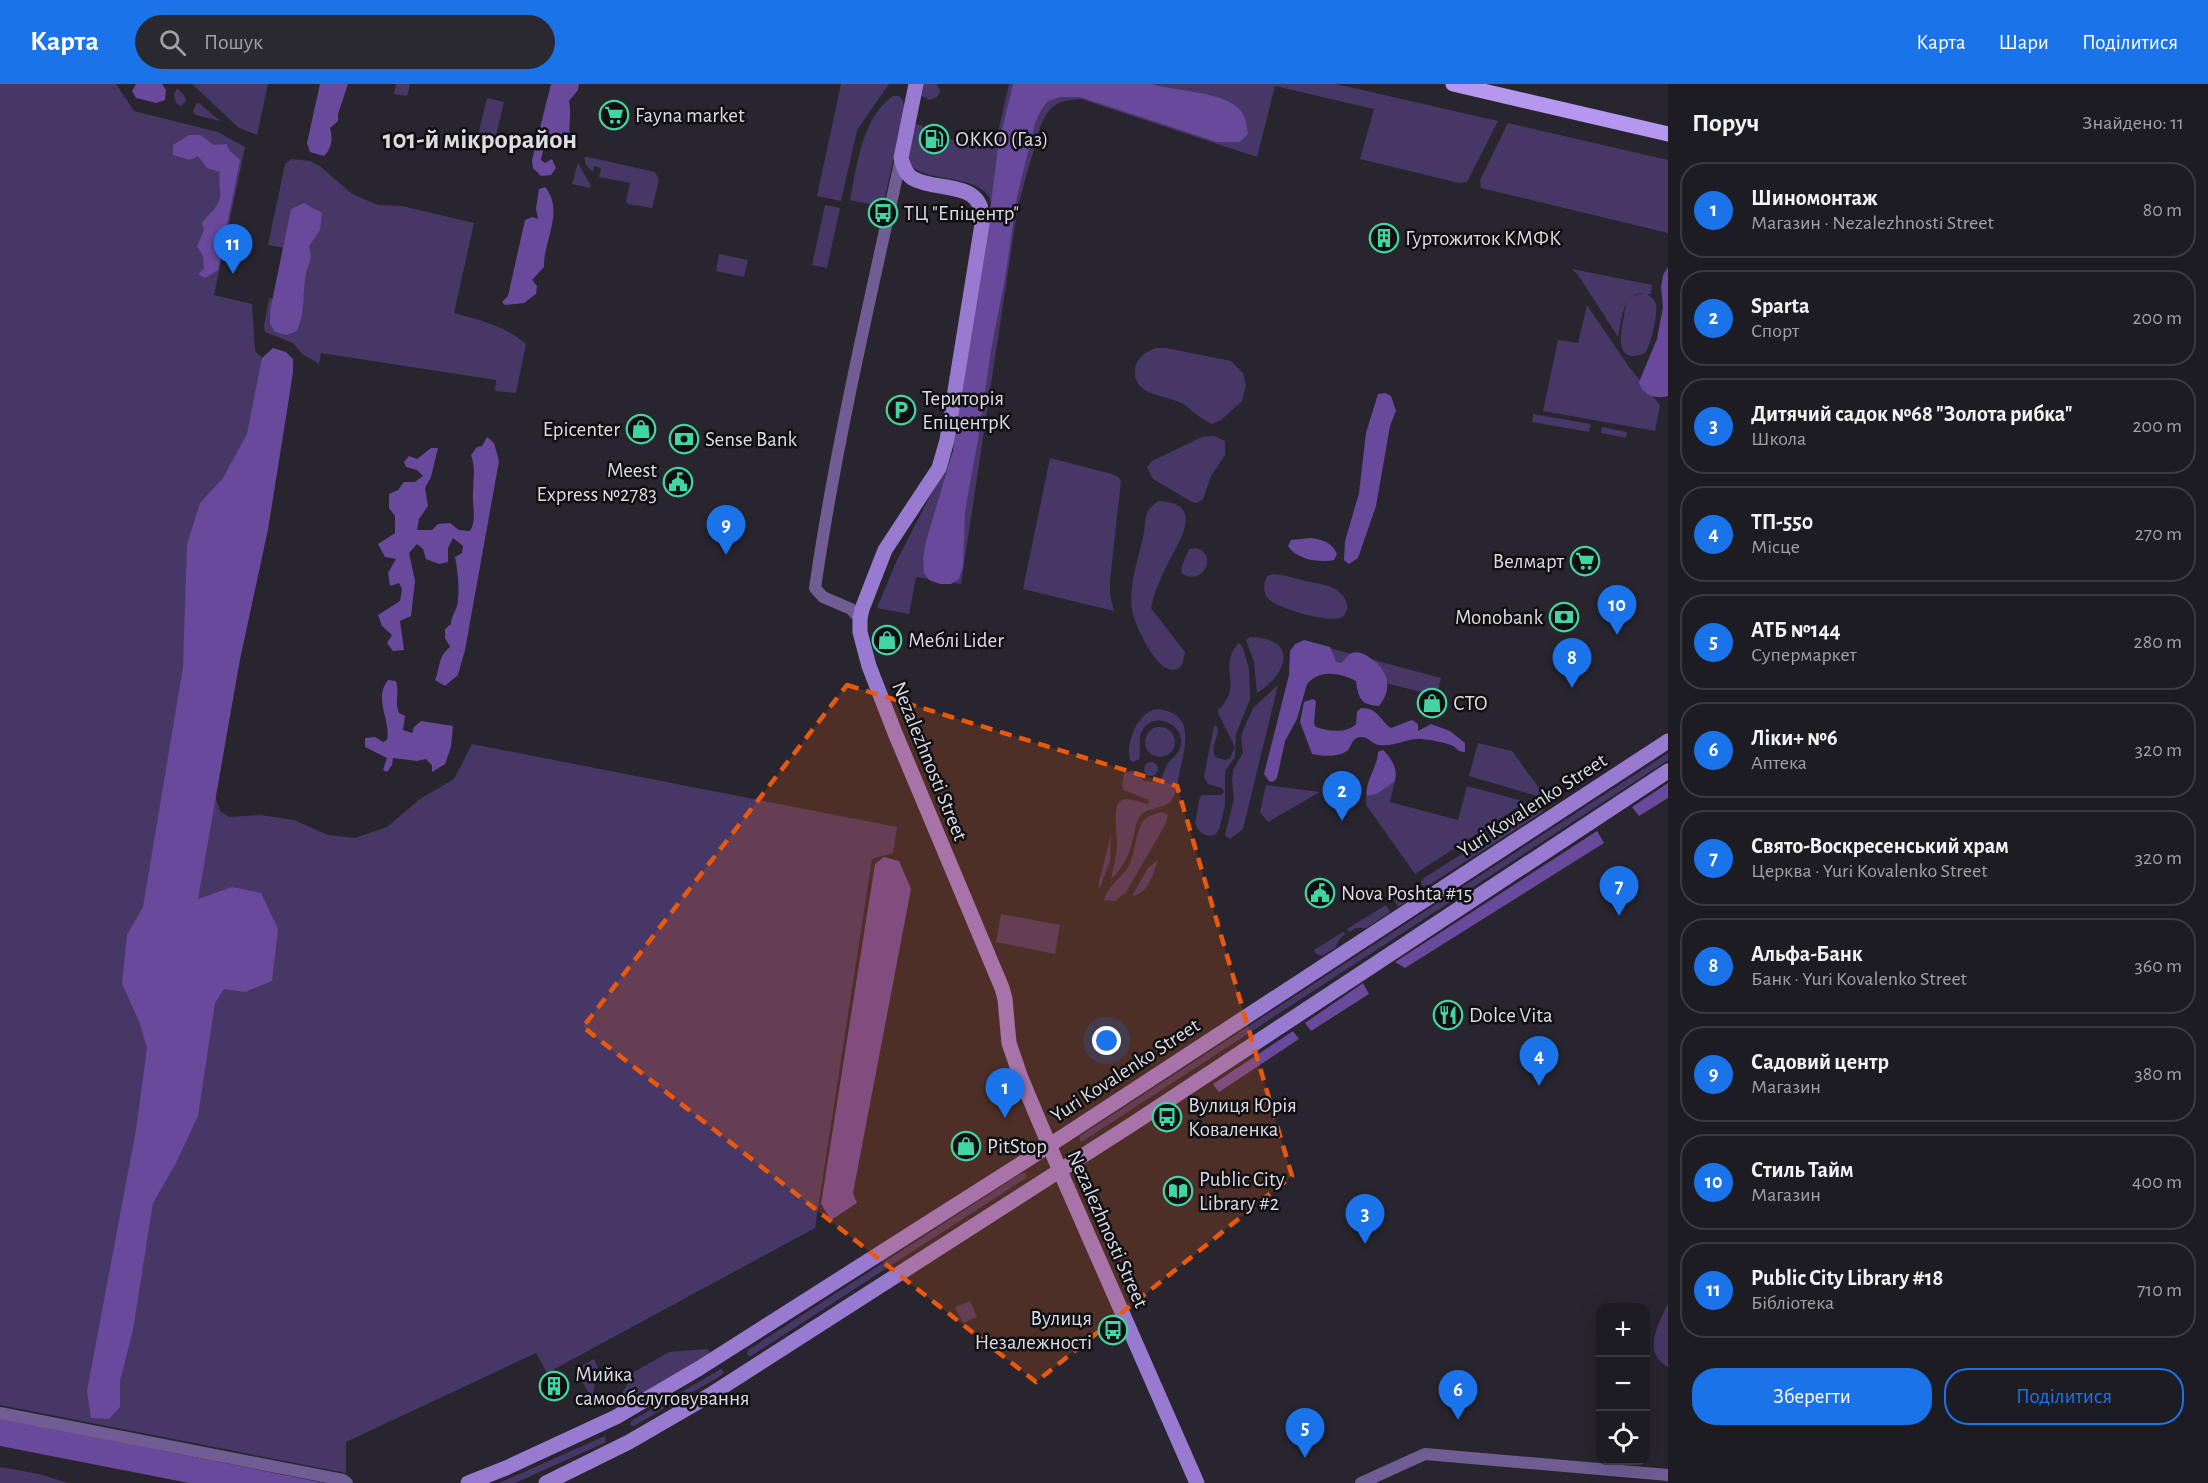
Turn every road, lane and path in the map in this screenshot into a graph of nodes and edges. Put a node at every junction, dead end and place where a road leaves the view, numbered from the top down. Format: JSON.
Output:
{"nodes":[{"id":1,"x":916,"y":84,"type":"edge"},
{"id":2,"x":1453,"y":84,"type":"edge"},
{"id":3,"x":1668,"y":134,"type":"edge"},
{"id":4,"x":901,"y":158,"type":"junction"},
{"id":5,"x":860,"y":619,"type":"junction"},
{"id":6,"x":1668,"y":741,"type":"edge"},
{"id":7,"x":1668,"y":771,"type":"edge"},
{"id":8,"x":1048,"y":1145,"type":"junction"},
{"id":9,"x":1060,"y":1171,"type":"junction"},
{"id":10,"x":0,"y":1413,"type":"edge"},
{"id":11,"x":1668,"y":1475,"type":"edge"},
{"id":12,"x":347,"y":1483,"type":"edge"},
{"id":13,"x":468,"y":1483,"type":"edge"},
{"id":14,"x":546,"y":1483,"type":"edge"},
{"id":15,"x":1197,"y":1483,"type":"edge"},
{"id":16,"x":1361,"y":1483,"type":"edge"}],
"edges":[{"from":1,"to":4,"type":"street"},
{"from":2,"to":3,"type":"main road"},
{"from":4,"to":5,"type":"street"},
{"from":4,"to":5,"type":"street","name":"Nezalezhnosti Street"},
{"from":5,"to":8,"type":"street","name":"Nezalezhnosti Street"},
{"from":6,"to":8,"type":"street","name":"Yuri Kovalenko Street"},
{"from":7,"to":9,"type":"street"},
{"from":8,"to":9,"type":"street","name":"Nezalezhnosti Street"},
{"from":8,"to":13,"type":"street","name":"Yuri Kovalenko Street"},
{"from":9,"to":14,"type":"street"},
{"from":9,"to":15,"type":"street","name":"Nezalezhnosti Street"},
{"from":10,"to":12,"type":"street"},
{"from":11,"to":16,"type":"street"}]}
